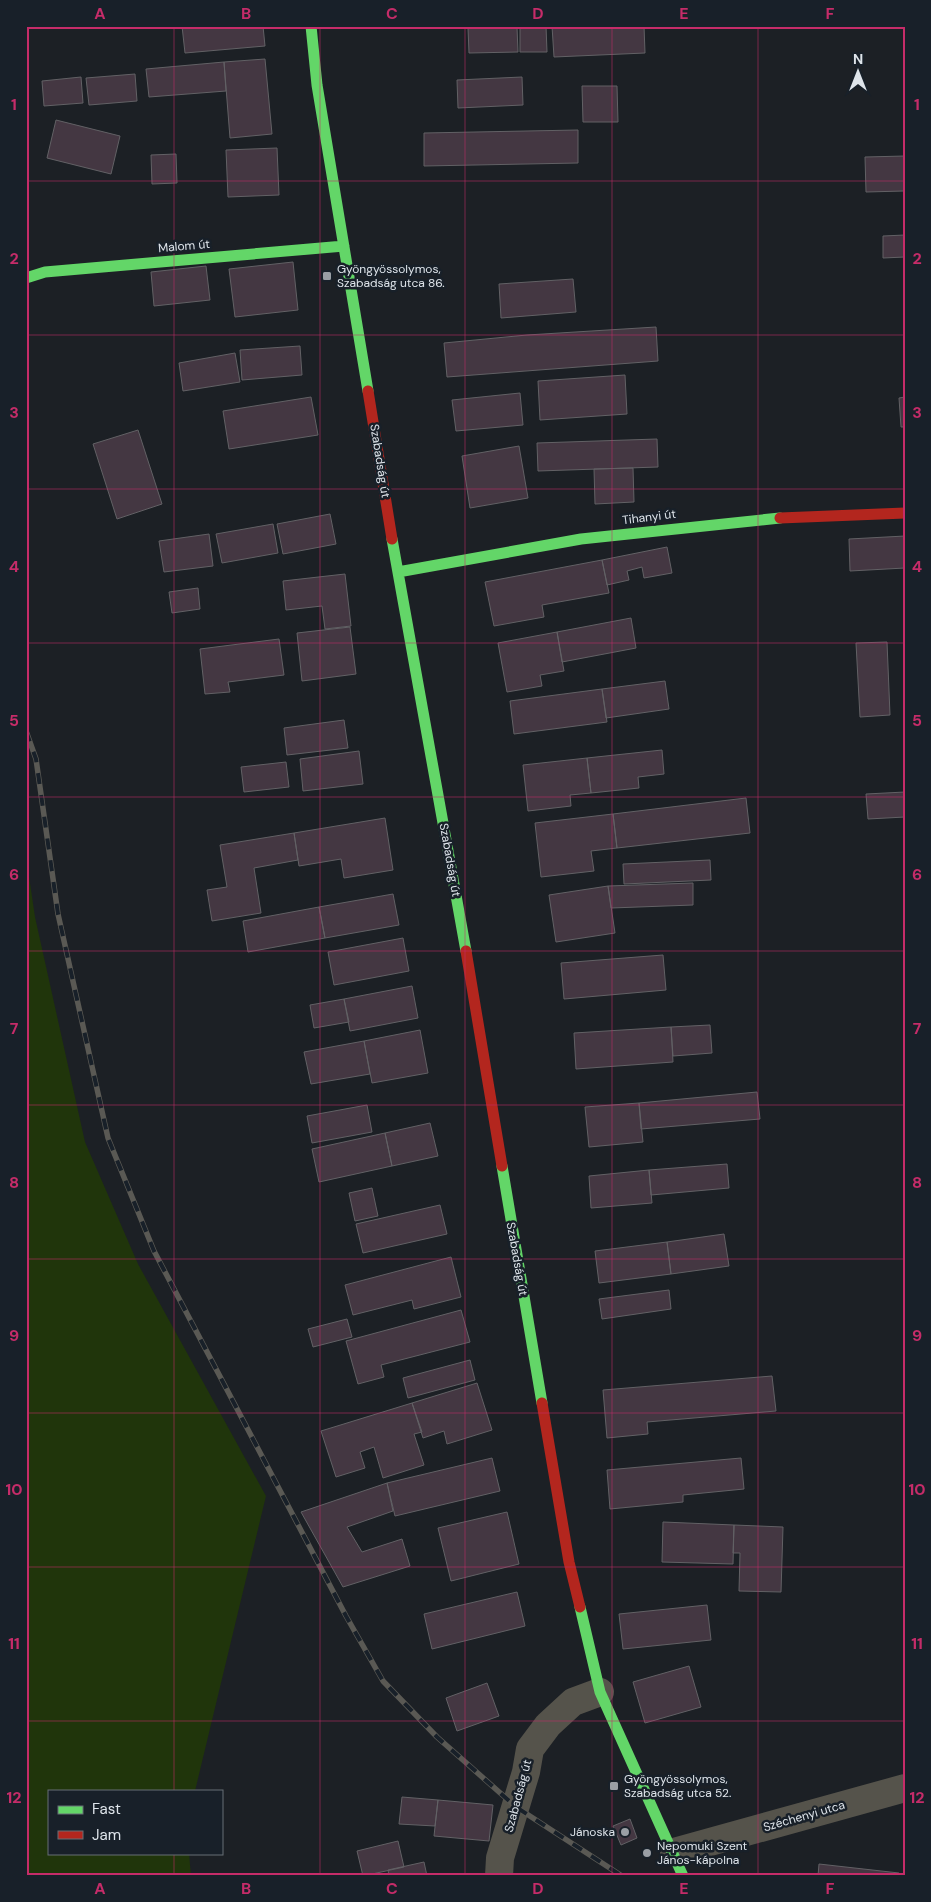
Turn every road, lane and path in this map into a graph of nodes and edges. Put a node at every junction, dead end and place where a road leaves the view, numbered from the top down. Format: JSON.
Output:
{"nodes":[{"id":1,"x":311,"y":26,"type":"edge"},
{"id":2,"x":344,"y":246,"type":"junction"},
{"id":3,"x":26,"y":278,"type":"edge"},
{"id":4,"x":905,"y":513,"type":"edge"},
{"id":5,"x":398,"y":572,"type":"junction"},
{"id":6,"x":600,"y":1692,"type":"junction"},
{"id":7,"x":905,"y":1788,"type":"edge"},
{"id":8,"x":679,"y":1864,"type":"edge"},
{"id":9,"x":499,"y":1876,"type":"edge"}],
"edges":[{"from":1,"to":2,"type":"street","name":"Szabadság út"},
{"from":2,"to":3,"type":"street","name":"Malom út"},
{"from":2,"to":5,"type":"street","name":"Szabadság út"},
{"from":4,"to":5,"type":"street","name":"Tihanyi út"},
{"from":5,"to":6,"type":"street","name":"Szabadság út"},
{"from":6,"to":8,"type":"street","name":"Szabadság út"},
{"from":6,"to":9,"type":"street","name":"Szabadság út"},
{"from":7,"to":8,"type":"street","name":"Széchenyi utca"}]}
